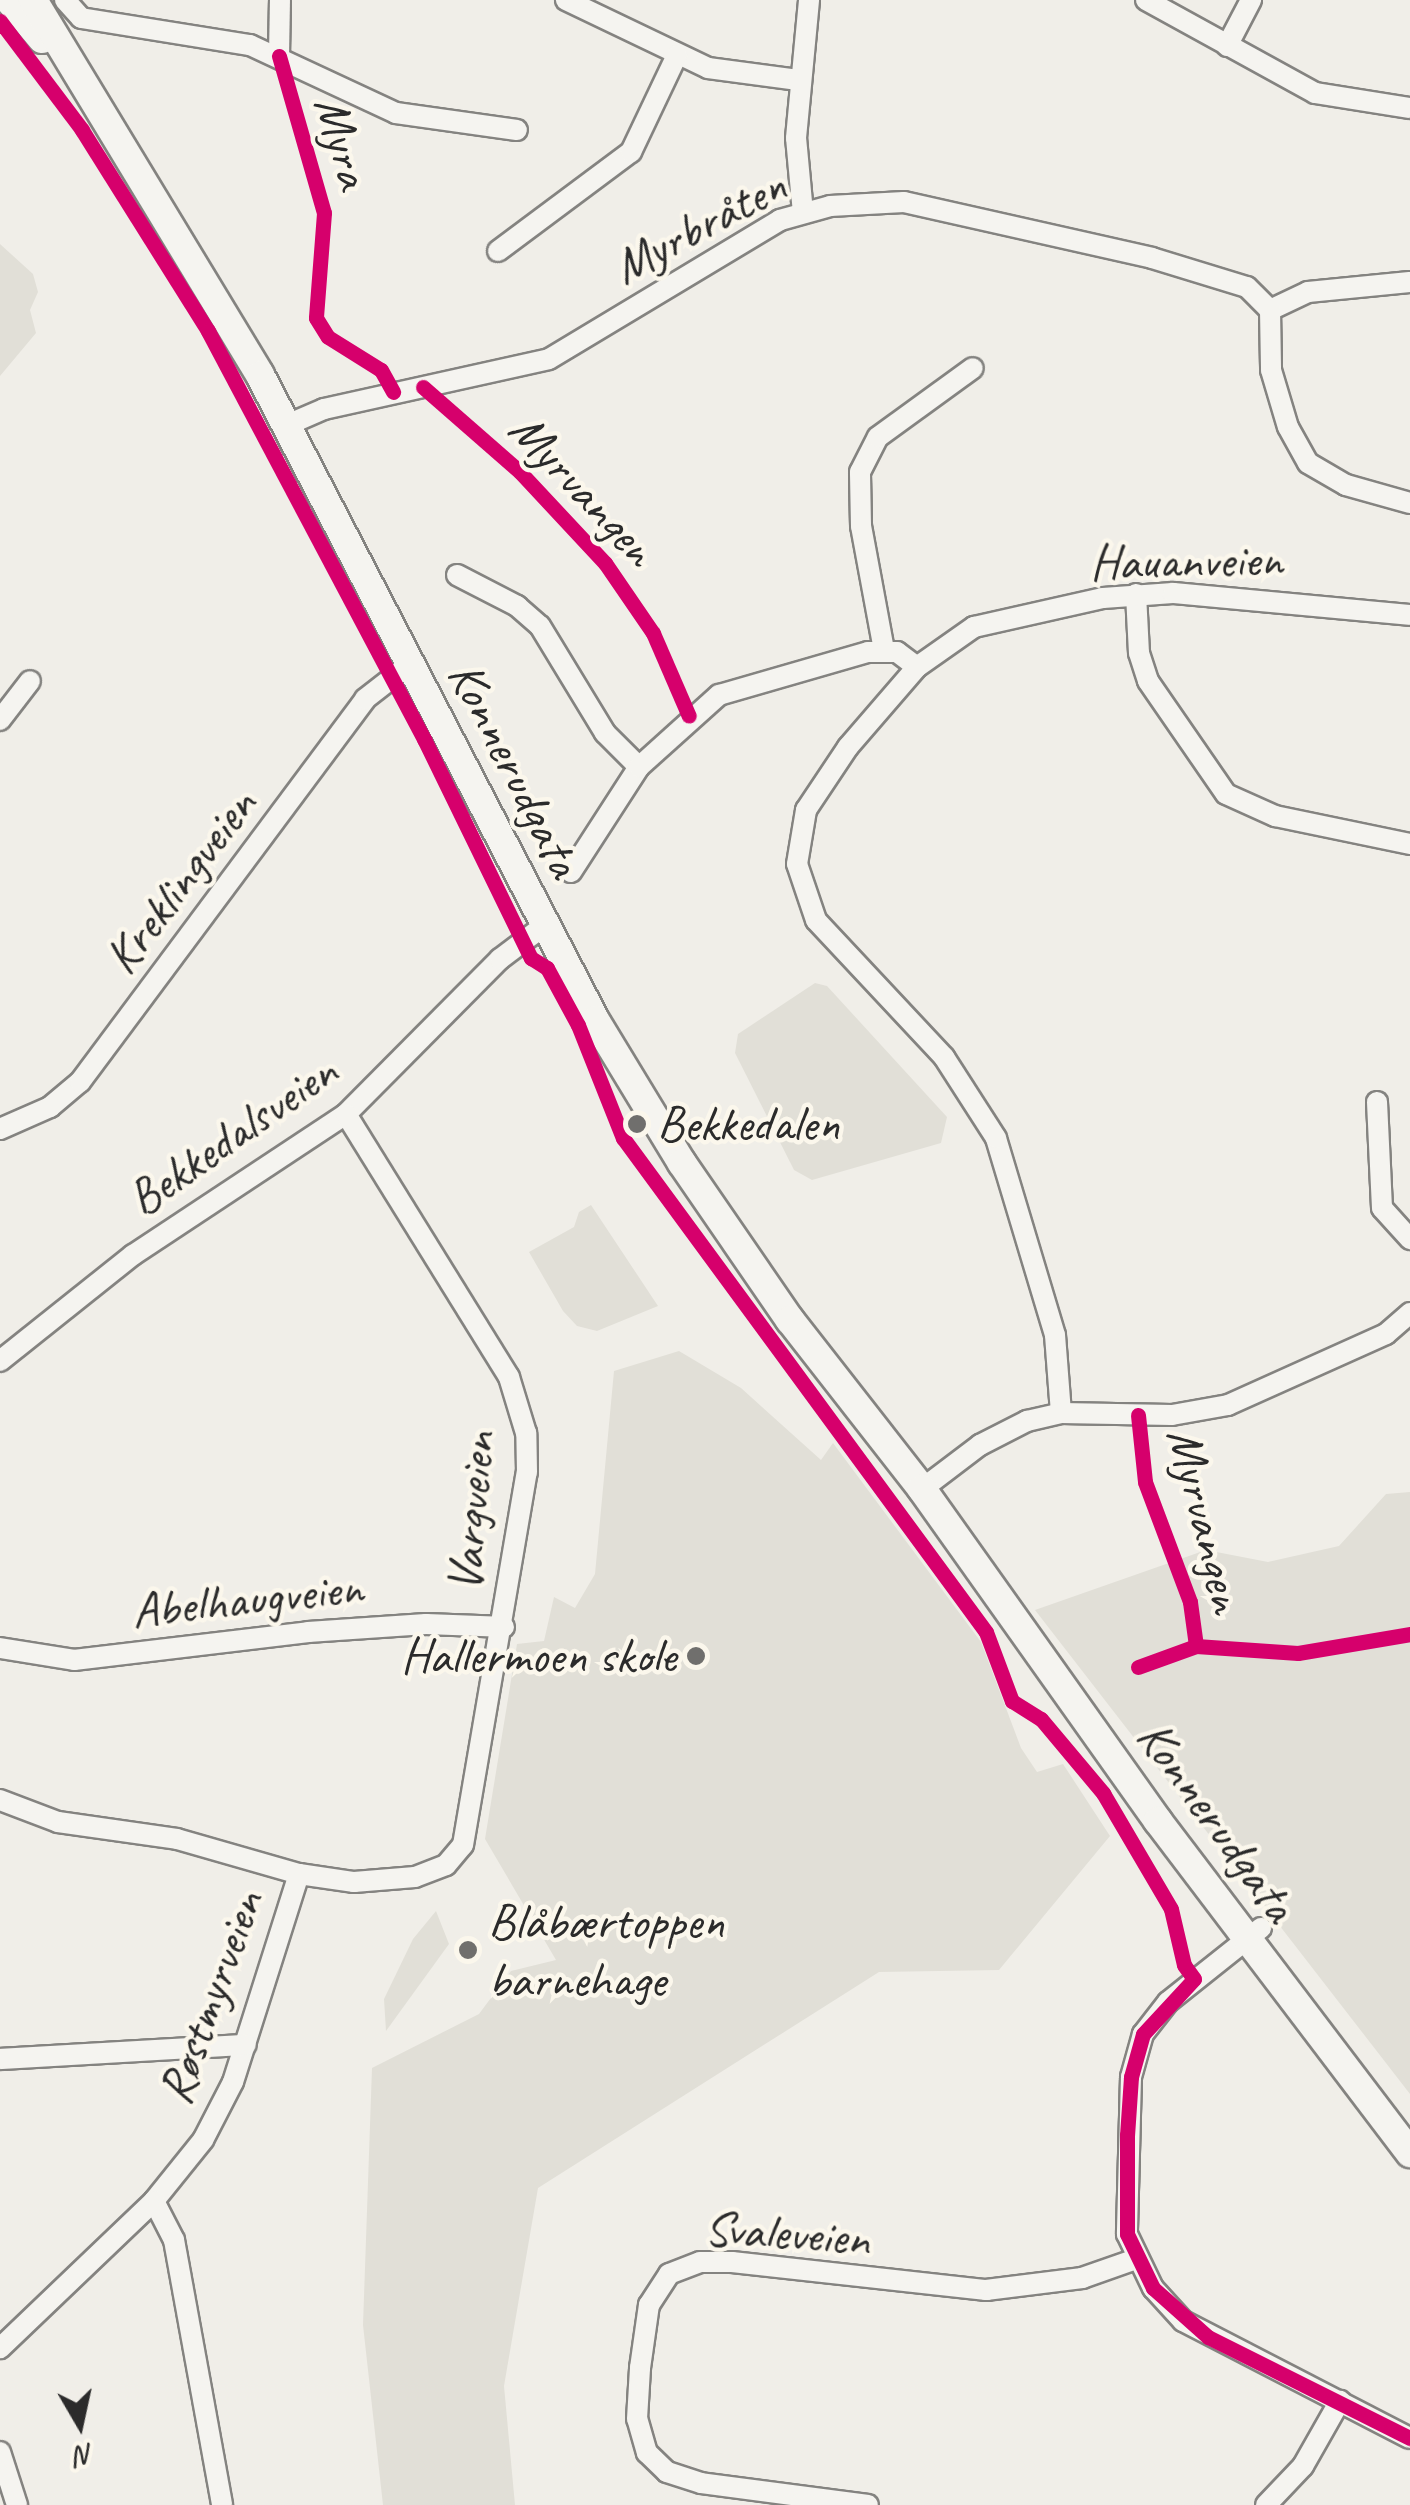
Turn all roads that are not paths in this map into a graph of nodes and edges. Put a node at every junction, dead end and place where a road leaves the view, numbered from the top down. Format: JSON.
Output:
{"nodes":[{"id":1,"x":10,"y":0,"type":"edge"},
{"id":2,"x":34,"y":0,"type":"edge"},
{"id":3,"x":65,"y":0,"type":"edge"},
{"id":4,"x":280,"y":0,"type":"edge"},
{"id":5,"x":566,"y":0,"type":"edge"},
{"id":6,"x":809,"y":0,"type":"edge"},
{"id":7,"x":1146,"y":0,"type":"edge"},
{"id":8,"x":1250,"y":0,"type":"edge"},
{"id":9,"x":1167,"y":5,"type":"edge"},
{"id":10,"x":1226,"y":46,"type":"junction"},
{"id":11,"x":677,"y":55,"type":"junction"},
{"id":12,"x":280,"y":56,"type":"junction"},
{"id":13,"x":68,"y":65,"type":"junction"},
{"id":14,"x":798,"y":80,"type":"junction"},
{"id":15,"x":1410,"y":108,"type":"edge"},
{"id":16,"x":517,"y":130,"type":"dead end"},
{"id":17,"x":803,"y":212,"type":"junction"},
{"id":18,"x":498,"y":251,"type":"dead end"},
{"id":19,"x":1410,"y":282,"type":"edge"},
{"id":20,"x":1270,"y":310,"type":"junction"},
{"id":21,"x":973,"y":368,"type":"dead end"},
{"id":22,"x":287,"y":425,"type":"junction"},
{"id":23,"x":1410,"y":503,"type":"edge"},
{"id":24,"x":458,"y":575,"type":"dead end"},
{"id":25,"x":1136,"y":594,"type":"junction"},
{"id":26,"x":1410,"y":614,"type":"edge"},
{"id":27,"x":884,"y":650,"type":"junction"},
{"id":28,"x":410,"y":664,"type":"junction"},
{"id":29,"x":918,"y":667,"type":"junction"},
{"id":30,"x":30,"y":681,"type":"dead end"},
{"id":31,"x":0,"y":720,"type":"edge"},
{"id":32,"x":638,"y":766,"type":"junction"},
{"id":33,"x":1410,"y":844,"type":"edge"},
{"id":34,"x":571,"y":872,"type":"dead end"},
{"id":35,"x":546,"y":925,"type":"junction"},
{"id":36,"x":1377,"y":1102,"type":"dead end"},
{"id":37,"x":346,"y":1114,"type":"junction"},
{"id":38,"x":0,"y":1129,"type":"edge"},
{"id":39,"x":1410,"y":1239,"type":"edge"},
{"id":40,"x":1410,"y":1313,"type":"edge"},
{"id":41,"x":0,"y":1361,"type":"edge"},
{"id":42,"x":1061,"y":1413,"type":"junction"},
{"id":43,"x":922,"y":1489,"type":"junction"},
{"id":44,"x":504,"y":1627,"type":"junction"},
{"id":45,"x":0,"y":1648,"type":"edge"},
{"id":46,"x":0,"y":1800,"type":"edge"},
{"id":47,"x":298,"y":1874,"type":"junction"},
{"id":48,"x":1254,"y":1933,"type":"junction"},
{"id":49,"x":246,"y":2045,"type":"junction"},
{"id":50,"x":0,"y":2059,"type":"edge"},
{"id":51,"x":1410,"y":2124,"type":"edge"},
{"id":52,"x":1410,"y":2154,"type":"edge"},
{"id":53,"x":154,"y":2201,"type":"junction"},
{"id":54,"x":1136,"y":2259,"type":"junction"},
{"id":55,"x":0,"y":2348,"type":"edge"},
{"id":56,"x":1340,"y":2402,"type":"junction"},
{"id":57,"x":1410,"y":2438,"type":"edge"},
{"id":58,"x":0,"y":2452,"type":"edge"},
{"id":59,"x":17,"y":2505,"type":"edge"},
{"id":60,"x":222,"y":2505,"type":"edge"},
{"id":61,"x":868,"y":2505,"type":"edge"},
{"id":62,"x":1266,"y":2505,"type":"edge"}],
"edges":[{"from":1,"to":13,"type":"main road","name":"Konnerudgata"},
{"from":2,"to":13,"type":"main road","name":"Konnerudgata"},
{"from":3,"to":12,"type":"street"},
{"from":4,"to":12,"type":"street"},
{"from":5,"to":11,"type":"street"},
{"from":6,"to":14,"type":"street"},
{"from":7,"to":9,"type":"street"},
{"from":8,"to":10,"type":"street"},
{"from":9,"to":10,"type":"street"},
{"from":10,"to":15,"type":"street"},
{"from":11,"to":14,"type":"street"},
{"from":11,"to":18,"type":"street"},
{"from":12,"to":16,"type":"street"},
{"from":13,"to":22,"type":"main road","name":"Konnerudgata"},
{"from":14,"to":17,"type":"street"},
{"from":17,"to":20,"type":"street","name":"Myrbråten"},
{"from":17,"to":22,"type":"street","name":"Myrbråten"},
{"from":19,"to":20,"type":"street"},
{"from":20,"to":23,"type":"street"},
{"from":21,"to":27,"type":"street"},
{"from":22,"to":28,"type":"main road","name":"Konnerudgata"},
{"from":24,"to":32,"type":"street"},
{"from":25,"to":26,"type":"street","name":"Hauanveien"},
{"from":25,"to":29,"type":"street","name":"Hauanveien"},
{"from":25,"to":33,"type":"street"},
{"from":27,"to":29,"type":"street"},
{"from":27,"to":32,"type":"street"},
{"from":28,"to":35,"type":"main road","name":"Konnerudgata"},
{"from":28,"to":38,"type":"street","name":"Kreklingveien"},
{"from":29,"to":42,"type":"street"},
{"from":30,"to":31,"type":"street"},
{"from":32,"to":34,"type":"street"},
{"from":35,"to":37,"type":"street","name":"Bekkedalsveien"},
{"from":35,"to":43,"type":"main road","name":"Konnerudgata"},
{"from":36,"to":39,"type":"street"},
{"from":37,"to":41,"type":"street","name":"Bekkedalsveien"},
{"from":37,"to":44,"type":"street","name":"Vargveien"},
{"from":40,"to":42,"type":"street"},
{"from":42,"to":43,"type":"street"},
{"from":43,"to":48,"type":"main road","name":"Konnerudgata"},
{"from":44,"to":45,"type":"street","name":"Abelhaugveien"},
{"from":44,"to":47,"type":"street","name":"Vargveien"},
{"from":46,"to":47,"type":"street","name":"Røstmyrveien"},
{"from":47,"to":49,"type":"street","name":"Røstmyrveien"},
{"from":48,"to":51,"type":"main road","name":"Konnerudgata"},
{"from":48,"to":52,"type":"main road","name":"Konnerudgata"},
{"from":48,"to":54,"type":"street"},
{"from":49,"to":50,"type":"street"},
{"from":49,"to":53,"type":"street","name":"Røstmyrveien"},
{"from":53,"to":55,"type":"street","name":"Røstmyrveien"},
{"from":53,"to":60,"type":"street"},
{"from":54,"to":56,"type":"street"},
{"from":54,"to":61,"type":"street","name":"Svaleveien"},
{"from":56,"to":57,"type":"street"},
{"from":56,"to":62,"type":"street"},
{"from":58,"to":59,"type":"street"}]}
